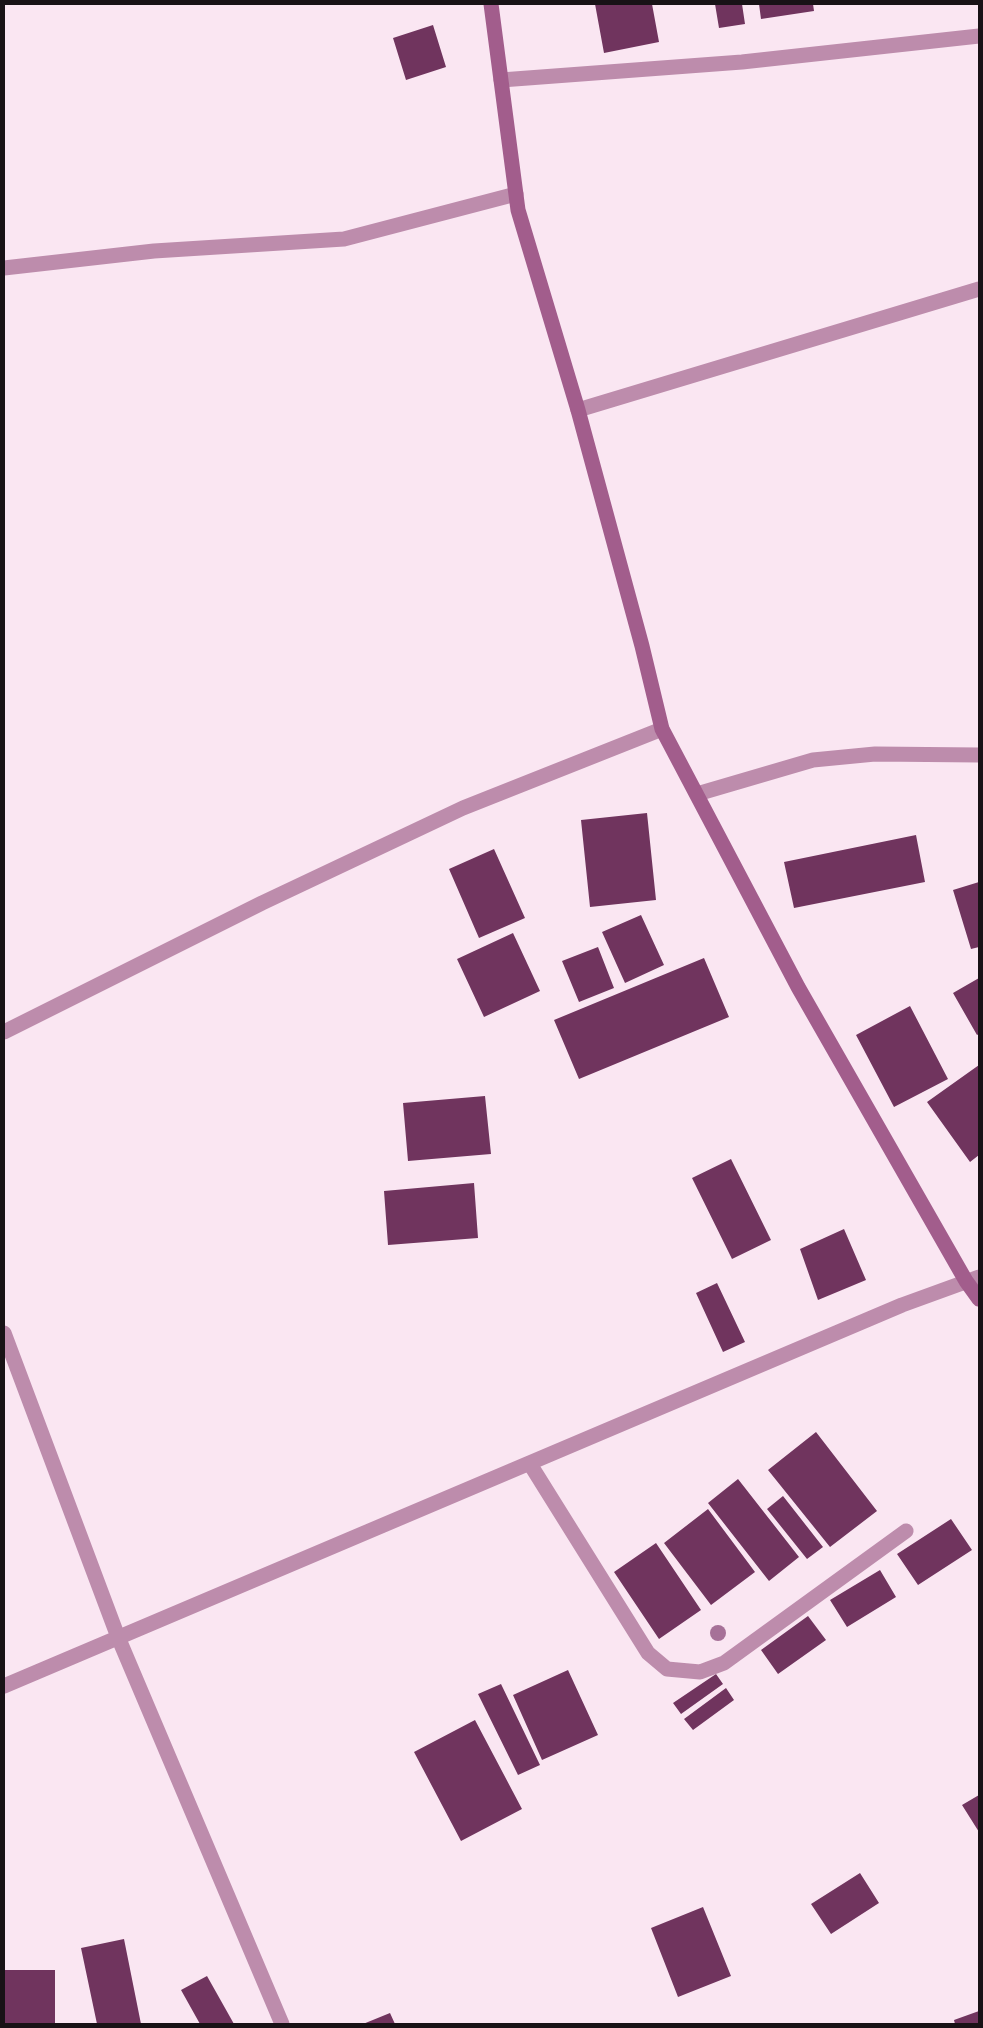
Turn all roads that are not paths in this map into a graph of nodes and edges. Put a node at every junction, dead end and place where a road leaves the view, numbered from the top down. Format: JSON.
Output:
{"nodes":[{"id":1,"x":491,"y":4,"type":"edge"},
{"id":2,"x":979,"y":36,"type":"edge"},
{"id":3,"x":501,"y":80,"type":"junction"},
{"id":4,"x":516,"y":194,"type":"junction"},
{"id":5,"x":4,"y":268,"type":"edge"},
{"id":6,"x":979,"y":289,"type":"edge"},
{"id":7,"x":578,"y":410,"type":"junction"},
{"id":8,"x":662,"y":729,"type":"junction"},
{"id":9,"x":979,"y":755,"type":"edge"},
{"id":10,"x":697,"y":794,"type":"junction"},
{"id":11,"x":4,"y":1032,"type":"edge"},
{"id":12,"x":973,"y":1279,"type":"edge"},
{"id":13,"x":979,"y":1300,"type":"edge"},
{"id":14,"x":4,"y":1333,"type":"edge"},
{"id":15,"x":530,"y":1464,"type":"junction"},
{"id":16,"x":906,"y":1531,"type":"dead end"},
{"id":17,"x":118,"y":1637,"type":"junction"},
{"id":18,"x":4,"y":1686,"type":"edge"},
{"id":19,"x":282,"y":2024,"type":"edge"}],
"edges":[{"from":1,"to":3,"type":"main road"},
{"from":2,"to":3,"type":"street"},
{"from":3,"to":4,"type":"main road"},
{"from":4,"to":5,"type":"street"},
{"from":4,"to":7,"type":"main road"},
{"from":6,"to":7,"type":"street"},
{"from":7,"to":8,"type":"main road"},
{"from":8,"to":10,"type":"main road"},
{"from":8,"to":11,"type":"street"},
{"from":9,"to":10,"type":"street"},
{"from":10,"to":12,"type":"main road"},
{"from":12,"to":13,"type":"main road"},
{"from":12,"to":15,"type":"street"},
{"from":14,"to":17,"type":"street"},
{"from":15,"to":16,"type":"street"},
{"from":15,"to":17,"type":"street"},
{"from":17,"to":18,"type":"street"},
{"from":17,"to":19,"type":"street"}]}
